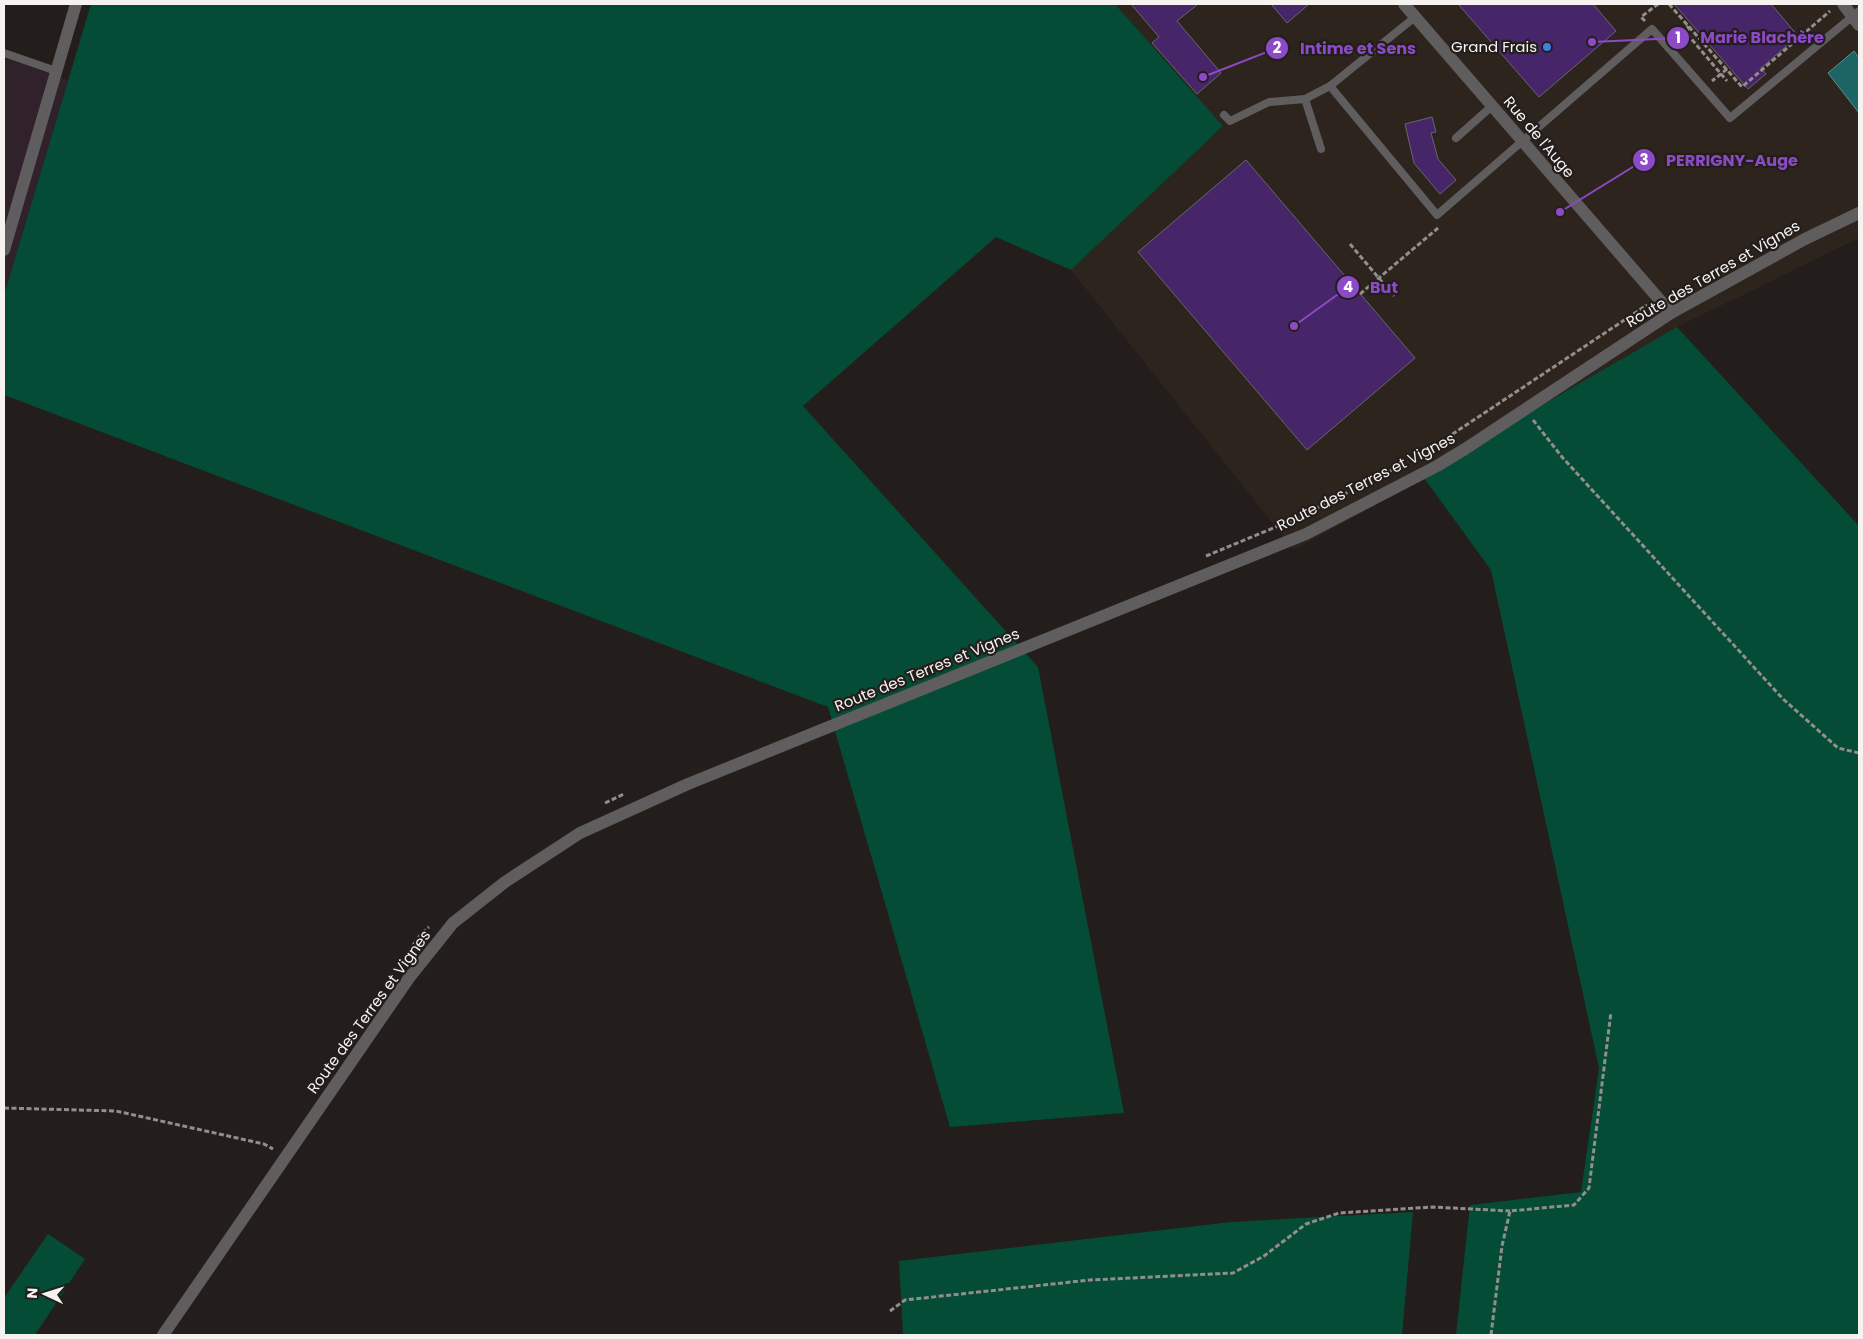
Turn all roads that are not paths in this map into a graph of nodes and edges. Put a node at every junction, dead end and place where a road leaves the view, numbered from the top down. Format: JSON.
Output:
{"nodes":[{"id":1,"x":76,"y":4,"type":"edge"},
{"id":2,"x":1404,"y":4,"type":"edge"},
{"id":3,"x":1837,"y":7,"type":"edge"},
{"id":4,"x":1415,"y":17,"type":"junction"},
{"id":5,"x":1857,"y":17,"type":"edge"},
{"id":6,"x":4,"y":53,"type":"edge"},
{"id":7,"x":56,"y":71,"type":"junction"},
{"id":8,"x":1330,"y":86,"type":"junction"},
{"id":9,"x":1305,"y":99,"type":"junction"},
{"id":10,"x":1492,"y":106,"type":"junction"},
{"id":11,"x":1224,"y":115,"type":"dead end"},
{"id":12,"x":1456,"y":138,"type":"dead end"},
{"id":13,"x":1523,"y":142,"type":"junction"},
{"id":14,"x":1321,"y":149,"type":"dead end"},
{"id":15,"x":1859,"y":213,"type":"edge"},
{"id":16,"x":4,"y":250,"type":"edge"},
{"id":17,"x":1671,"y":313,"type":"junction"},
{"id":18,"x":163,"y":1335,"type":"edge"}],
"edges":[{"from":1,"to":7,"type":"street"},
{"from":2,"to":4,"type":"street","name":"Rue de l'Auge"},
{"from":3,"to":5,"type":"street"},
{"from":4,"to":8,"type":"lane"},
{"from":4,"to":10,"type":"street","name":"Rue de l'Auge"},
{"from":5,"to":13,"type":"lane"},
{"from":6,"to":7,"type":"lane"},
{"from":7,"to":16,"type":"street"},
{"from":8,"to":9,"type":"lane"},
{"from":8,"to":13,"type":"lane"},
{"from":9,"to":11,"type":"lane"},
{"from":9,"to":14,"type":"lane"},
{"from":10,"to":12,"type":"lane"},
{"from":10,"to":13,"type":"street","name":"Rue de l'Auge"},
{"from":13,"to":17,"type":"street","name":"Rue de l'Auge"},
{"from":15,"to":17,"type":"street","name":"Route des Terres et Vignes"},
{"from":17,"to":18,"type":"street","name":"Route des Terres et Vignes"}]}
